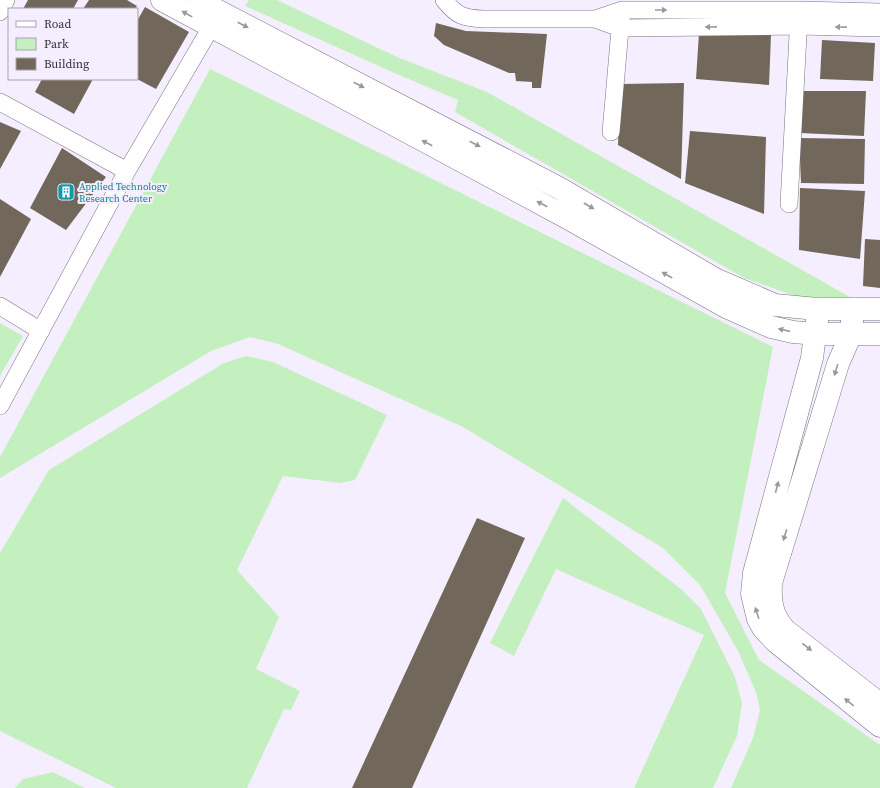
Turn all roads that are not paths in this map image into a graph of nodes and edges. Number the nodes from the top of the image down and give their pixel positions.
1 (6, 0) edge
2 (162, 0) edge
3 (197, 0) edge
4 (444, 0) edge
5 (622, 5) edge
6 (0, 12) edge
7 (799, 12) edge
8 (880, 12) edge
9 (595, 19) junction
10 (215, 20) junction
11 (620, 28) junction
12 (880, 28) edge
13 (0, 102) edge
14 (611, 132) dead end
15 (127, 171) junction
16 (790, 204) dead end
17 (0, 306) edge
18 (818, 309) junction
19 (880, 309) edge
20 (853, 310) junction
21 (41, 331) junction
22 (816, 334) junction
23 (851, 334) junction
24 (880, 334) edge
25 (0, 406) edge
26 (880, 704) edge
27 (880, 726) edge

1 - 6 street
10 -> 2 street
3 - 10 street
4 - 9 street
5 -> 7 street
5 - 9 street
5 - 11 street
7 - 8 street
7 -> 11 street
12 -> 7 street
7 - 16 street
9 - 11 street
10 - 15 street
10 -> 18 street
22 -> 10 street
11 - 14 street
13 - 15 street
15 - 21 street
17 - 21 street
18 - 20 street
18 - 22 street
19 - 20 street
20 - 23 street
21 - 25 street
22 - 23 street
27 -> 22 street
23 - 24 street
23 -> 26 street

